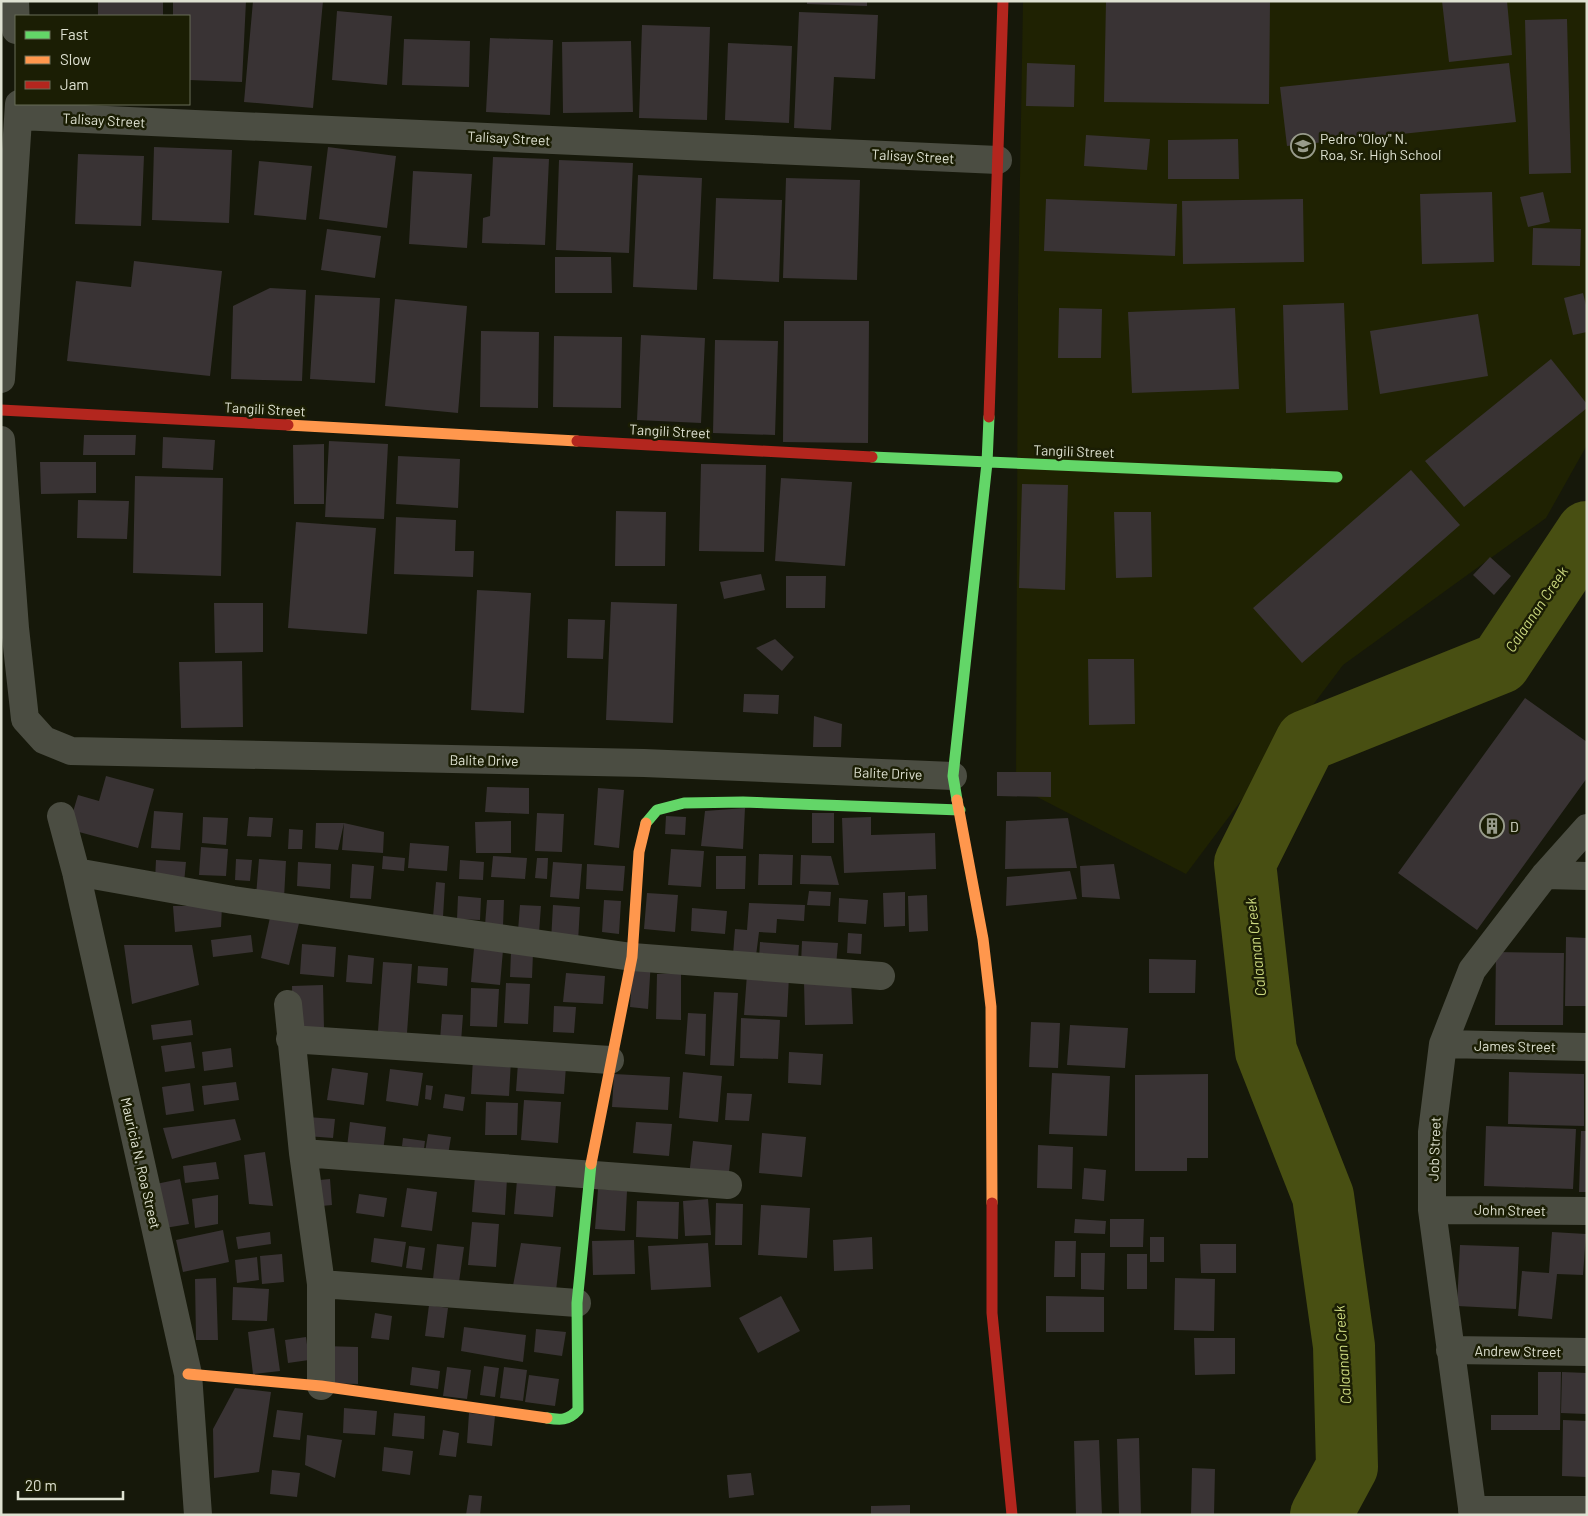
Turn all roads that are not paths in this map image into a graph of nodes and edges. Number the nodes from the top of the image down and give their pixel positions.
1 (15, 1) edge
2 (1003, 1) edge
3 (15, 15) edge
4 (19, 110) edge
5 (998, 160) junction
6 (1, 379) edge
7 (1, 410) edge
8 (1, 440) edge
9 (987, 463) junction
10 (1337, 477) dead end
11 (953, 776) junction
12 (960, 810) junction
13 (61, 816) dead end
14 (1587, 828) edge
15 (76, 872) junction
16 (1545, 875) junction
17 (1587, 876) edge
18 (632, 957) junction
19 (881, 976) dead end
20 (288, 1004) dead end
21 (290, 1039) junction
22 (1443, 1044) junction
23 (1587, 1047) edge
24 (610, 1060) junction
25 (302, 1153) junction
26 (589, 1175) junction
27 (728, 1185) dead end
28 (1432, 1210) junction
29 (1587, 1211) edge
30 (321, 1284) junction
31 (577, 1303) junction
32 (1450, 1350) junction
33 (1587, 1352) edge
34 (188, 1374) junction
35 (322, 1386) junction
36 (1587, 1510) edge
37 (1473, 1512) edge
38 (198, 1515) edge
39 (1012, 1515) edge

1 - 3 street
2 - 5 street
4 - 5 street, Talisay Street
4 - 6 street
5 - 9 street
7 - 9 street, Tangili Street
8 - 11 street, Balite Drive
9 - 10 street, Tangili Street
9 - 11 street
11 - 12 street
12 - 18 street
12 - 39 street
13 - 15 street, Mauricia N. Roa Street
14 - 16 street, Job Street
15 - 18 street
15 - 34 street, Mauricia N. Roa Street
16 - 17 street
16 - 22 street, Job Street
18 - 19 street
18 - 24 street
20 - 21 street
21 - 24 street
21 - 25 street
22 - 23 street, James Street
22 - 28 street, Job Street
24 - 26 street
25 - 26 street
25 - 30 street
26 - 27 street
26 - 31 street
28 - 29 street, John Street
28 - 32 street, Job Street
30 - 31 street
30 - 35 street
31 - 35 street
32 - 33 street, Andrew Street
32 - 37 street, Job Street
34 - 35 street
34 - 38 street, Mauricia N. Roa Street
36 - 37 street

